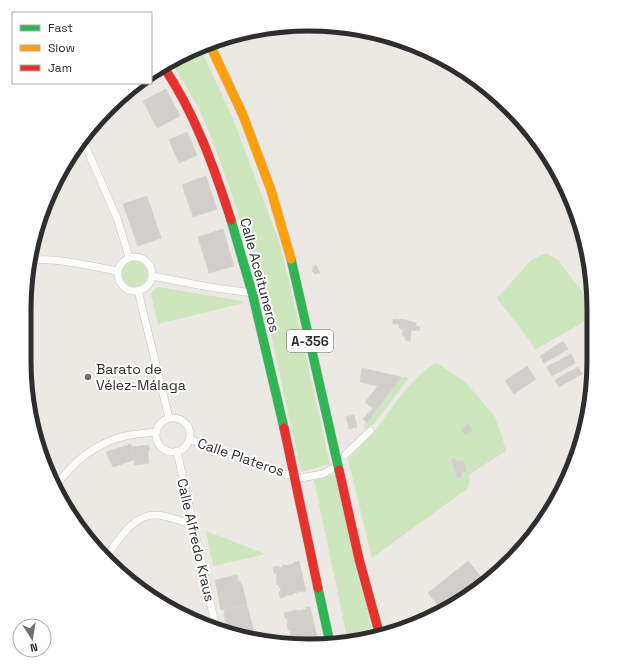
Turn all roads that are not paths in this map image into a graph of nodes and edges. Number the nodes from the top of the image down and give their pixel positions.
1 (212, 49) edge
2 (166, 71) edge
3 (85, 145) edge
4 (129, 257) junction
5 (35, 259) edge
6 (118, 271) junction
7 (152, 276) junction
8 (138, 291) junction
9 (252, 293) junction
10 (169, 418) junction
11 (370, 431) dead end
12 (156, 432) junction
13 (190, 439) junction
14 (177, 452) junction
15 (345, 455) dead end
16 (331, 469) dead end
17 (294, 476) junction
18 (59, 482) edge
19 (193, 524) junction
20 (108, 554) edge
21 (215, 622) edge
22 (379, 631) edge
23 (329, 638) edge

1 - 22 main road, A-356
2 - 9 main road, Calle Aceituneros
3 - 4 street
4 - 6 street
4 - 7 street
5 - 6 street
6 - 8 street
7 - 8 street
7 - 9 street
8 - 10 street
9 - 17 main road, Calle Aceituneros
10 - 12 street
10 - 13 street
11 - 15 street
12 - 14 street
12 - 18 street
13 - 14 street
13 - 17 street, Calle Plateros
14 - 19 street, Calle Alfredo Kraus
16 - 17 street, Calle Plateros
17 - 23 main road, Calle Aceituneros
19 - 20 street
19 - 21 street, Calle Alfredo Kraus

